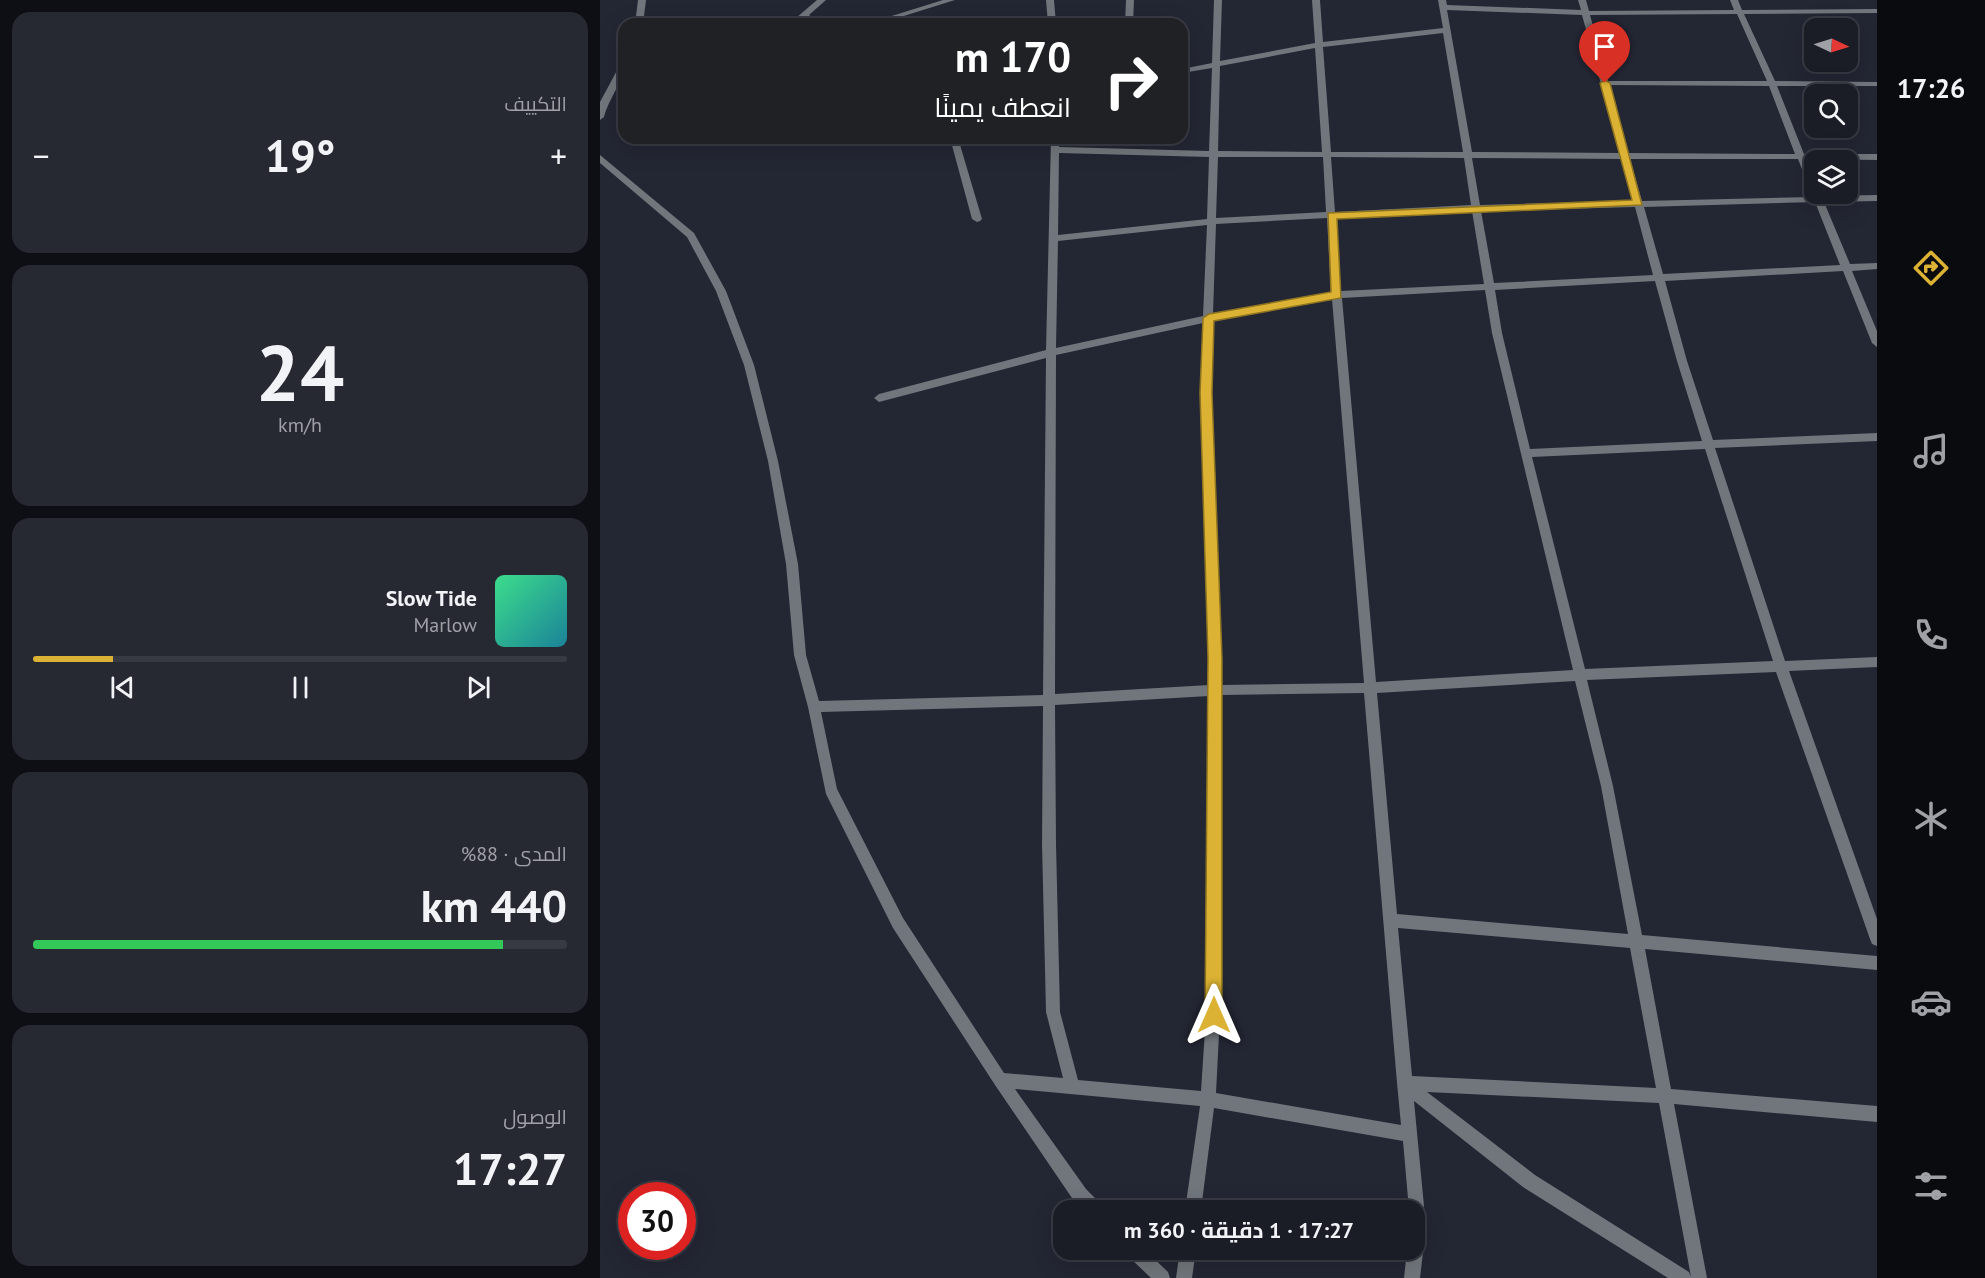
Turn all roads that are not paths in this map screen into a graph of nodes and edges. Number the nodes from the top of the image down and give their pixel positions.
1 (642, 0) edge
2 (822, 0) edge
3 (951, 0) edge
4 (1050, 0) edge
5 (1130, 0) edge
6 (1218, 0) edge
7 (1316, 0) edge
8 (1582, 0) edge
9 (1734, 0) edge
10 (1442, 4) edge
11 (1877, 11) edge
12 (1740, 12) junction
13 (1586, 13) junction
14 (803, 15) junction
15 (640, 18) edge
16 (800, 18) edge
17 (808, 18) edge
18 (890, 18) edge
19 (1052, 18) edge
20 (1129, 18) edge
21 (1447, 30) junction
22 (1319, 45) junction
23 (1216, 65) junction
24 (1188, 70) edge
25 (618, 76) edge
26 (1605, 83) junction
27 (1772, 84) junction
28 (1877, 84) edge
29 (600, 117) edge
30 (956, 144) edge
31 (1055, 144) edge
32 (1327, 153) junction
33 (1214, 154) junction
34 (1467, 155) junction
35 (1625, 155) junction
36 (1801, 156) junction
37 (1877, 157) edge
38 (600, 158) edge
39 (1804, 164) edge
40 (1804, 195) edge
41 (1858, 197) edge
42 (1877, 198) edge
43 (1638, 203) junction
44 (1820, 204) edge
45 (1476, 208) junction
46 (1331, 216) junction
47 (977, 219) dead end
48 (1212, 221) junction
49 (1052, 239) junction
50 (1877, 266) edge
51 (1845, 267) junction
52 (1659, 276) junction
53 (1489, 286) junction
54 (1337, 295) junction
55 (1209, 318) junction
56 (1876, 338) edge
57 (1050, 353) junction
58 (879, 398) dead end
59 (1877, 437) edge
60 (1709, 445) junction
61 (1526, 453) junction
62 (1877, 662) edge
63 (1781, 667) junction
64 (1580, 675) junction
65 (1370, 688) junction
66 (1215, 690) junction
67 (1050, 700) junction
68 (814, 707) junction
69 (1390, 920) junction
70 (1877, 939) edge
71 (1636, 940) junction
72 (1877, 963) edge
73 (1000, 1080) junction
74 (1404, 1083) junction
75 (1072, 1086) junction
76 (1665, 1096) junction
77 (1208, 1099) junction
78 (1877, 1114) edge
79 (1408, 1134) junction
80 (1085, 1200) edge
81 (1194, 1200) edge
82 (1144, 1260) edge
83 (1187, 1260) edge
84 (1162, 1278) edge
85 (1184, 1278) edge
86 (1412, 1278) edge
87 (1683, 1278) edge
88 (1699, 1278) edge

1 - 15 street
2 - 14 street
3 - 18 street
4 - 19 street
5 - 20 street
6 - 23 street
7 - 22 street
8 - 13 street
9 - 12 street
10 - 13 street
10 - 21 street
11 - 12 street
12 - 13 street
12 - 27 street
13 - 26 street
14 - 16 street
14 - 17 street
21 - 22 street
21 - 34 street
22 - 23 street
22 - 32 street
23 - 24 street
23 - 33 street
25 - 29 street
26 - 27 street
26 - 35 street
27 - 28 street
27 - 36 street
30 - 47 street
31 - 33 street
31 - 49 street
32 - 33 street
32 - 34 street
32 - 46 street
33 - 48 street
34 - 35 street
34 - 45 street
35 - 36 street
35 - 43 street
36 - 37 street
36 - 39 street
38 - 68 street
40 - 43 street
41 - 42 street
43 - 45 street
43 - 52 street
44 - 51 street
45 - 46 street
45 - 53 street
46 - 48 street
46 - 54 street
48 - 49 street
48 - 55 street
49 - 57 street
50 - 51 street
51 - 52 street
51 - 56 street
52 - 53 street
52 - 60 street
53 - 54 street
53 - 61 street
54 - 55 street
54 - 65 street
55 - 57 street
55 - 66 street
57 - 58 street
57 - 67 street
59 - 60 street
60 - 61 street
60 - 63 street
61 - 64 street
62 - 63 street
63 - 64 street
63 - 70 street
64 - 65 street
64 - 71 street
65 - 66 street
65 - 69 street
66 - 67 street
66 - 77 street
67 - 68 street
67 - 75 street
68 - 73 street
69 - 71 street
69 - 74 street
71 - 72 street
71 - 76 street
73 - 75 street
73 - 80 street
74 - 76 street
74 - 79 street
74 - 87 street
75 - 77 street
76 - 78 street
76 - 88 street
77 - 79 street
77 - 81 street
79 - 86 street
82 - 84 street
83 - 85 street

